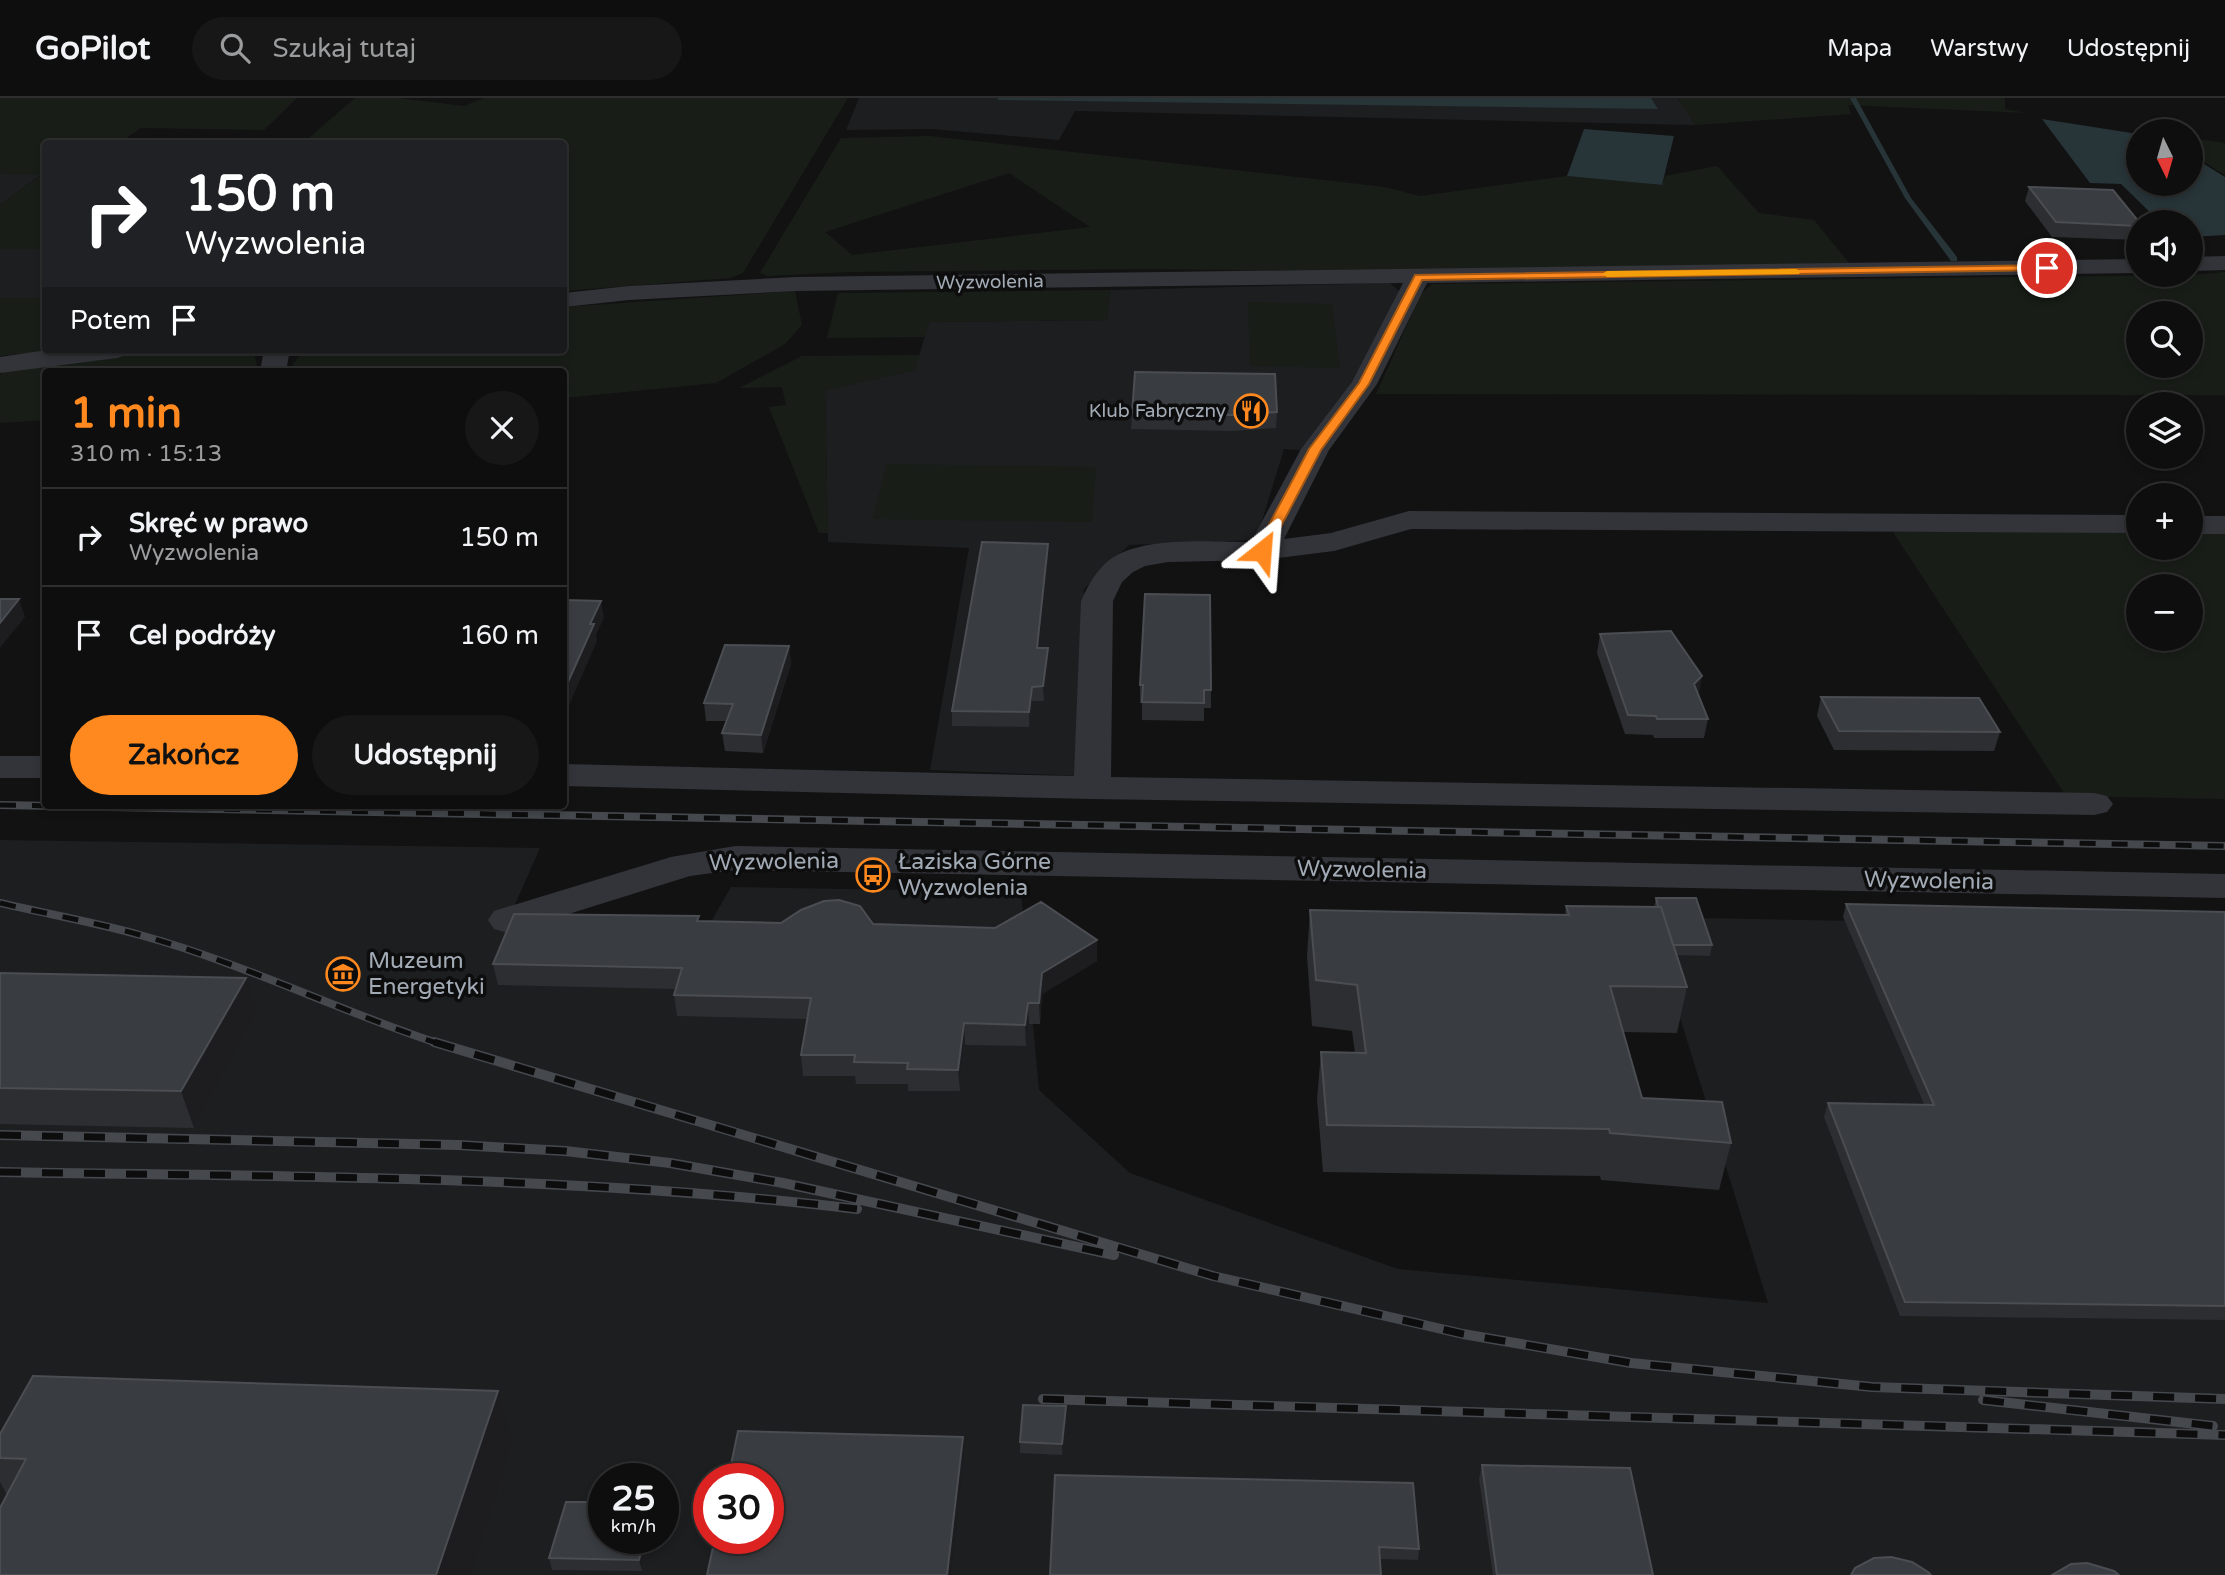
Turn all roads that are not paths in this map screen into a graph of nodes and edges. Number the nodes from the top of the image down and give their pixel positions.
1 (2225, 263) edge
2 (2203, 264) edge
3 (2126, 266) edge
4 (1418, 277) junction
5 (567, 300) edge
6 (81, 354) edge
7 (0, 365) edge
8 (2126, 524) edge
9 (2203, 524) edge
10 (2225, 525) edge
11 (1262, 551) junction
12 (0, 767) edge
13 (42, 767) edge
14 (567, 775) edge
15 (1092, 788) junction
16 (2094, 804) dead end
17 (2225, 886) edge
18 (508, 920) edge

1 - 2 street
3 - 4 street, Wyzwolenia
4 - 5 street, Wyzwolenia
4 - 11 street
6 - 7 street
8 - 11 street
9 - 10 street
11 - 15 street
12 - 13 street
14 - 15 street
15 - 16 street
17 - 18 street, Wyzwolenia

